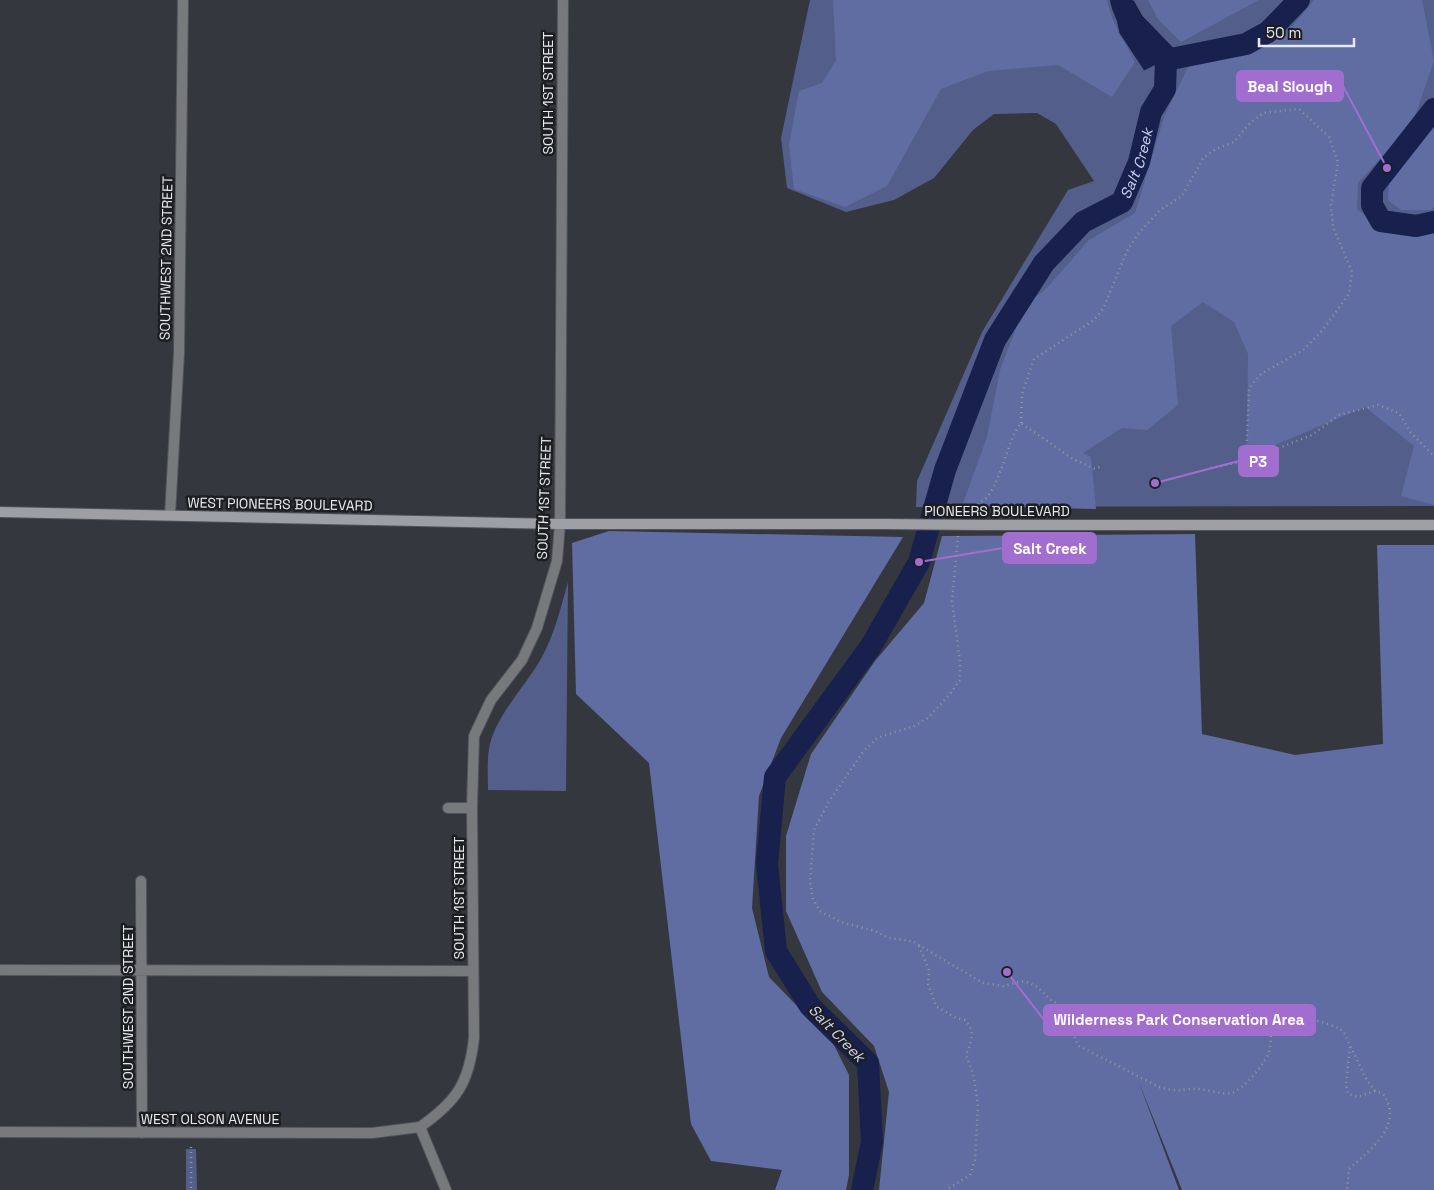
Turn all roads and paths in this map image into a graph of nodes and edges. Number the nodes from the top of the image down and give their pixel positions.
1 (183, 0) edge
2 (563, 0) edge
3 (1021, 423) junction
4 (1434, 456) edge
5 (1246, 461) junction
6 (1100, 467) dead end
7 (1211, 468) dead end
8 (969, 510) dead end
9 (0, 512) edge
10 (170, 515) junction
11 (560, 524) junction
12 (1434, 525) edge
13 (957, 541) dead end
14 (448, 808) dead end
15 (472, 808) junction
16 (141, 881) dead end
17 (918, 945) junction
18 (0, 970) edge
19 (142, 971) junction
20 (473, 971) junction
21 (1350, 1047) junction
22 (1375, 1090) junction
23 (420, 1127) junction
24 (0, 1132) edge
25 (142, 1133) junction
26 (191, 1147) dead end
27 (191, 1190) edge
28 (446, 1190) edge
29 (946, 1190) edge
30 (1347, 1190) edge

1 - 10 street, SOUTHWEST 2ND STREET
2 - 11 street, SOUTH 1ST STREET
3 - 5 path
3 - 6 path
3 - 8 path
4 - 5 path
5 - 7 path
9 - 10 main road, WEST PIONEERS BOULEVARD
10 - 11 main road, WEST PIONEERS BOULEVARD
11 - 12 main road, PIONEERS BOULEVARD, bridge
11 - 15 street, SOUTH 1ST STREET
13 - 17 path
14 - 15 street
15 - 20 street, SOUTH 1ST STREET
16 - 19 street, SOUTHWEST 2ND STREET
17 - 21 path
17 - 29 path
18 - 19 street
19 - 20 street
19 - 25 street, SOUTHWEST 2ND STREET
20 - 23 street, SOUTH 1ST STREET
21 - 22 path
21 - 22 path
22 - 30 path
23 - 25 street, WEST OLSON AVENUE
23 - 28 street
24 - 25 street, WEST OLSON AVENUE
26 - 27 path

